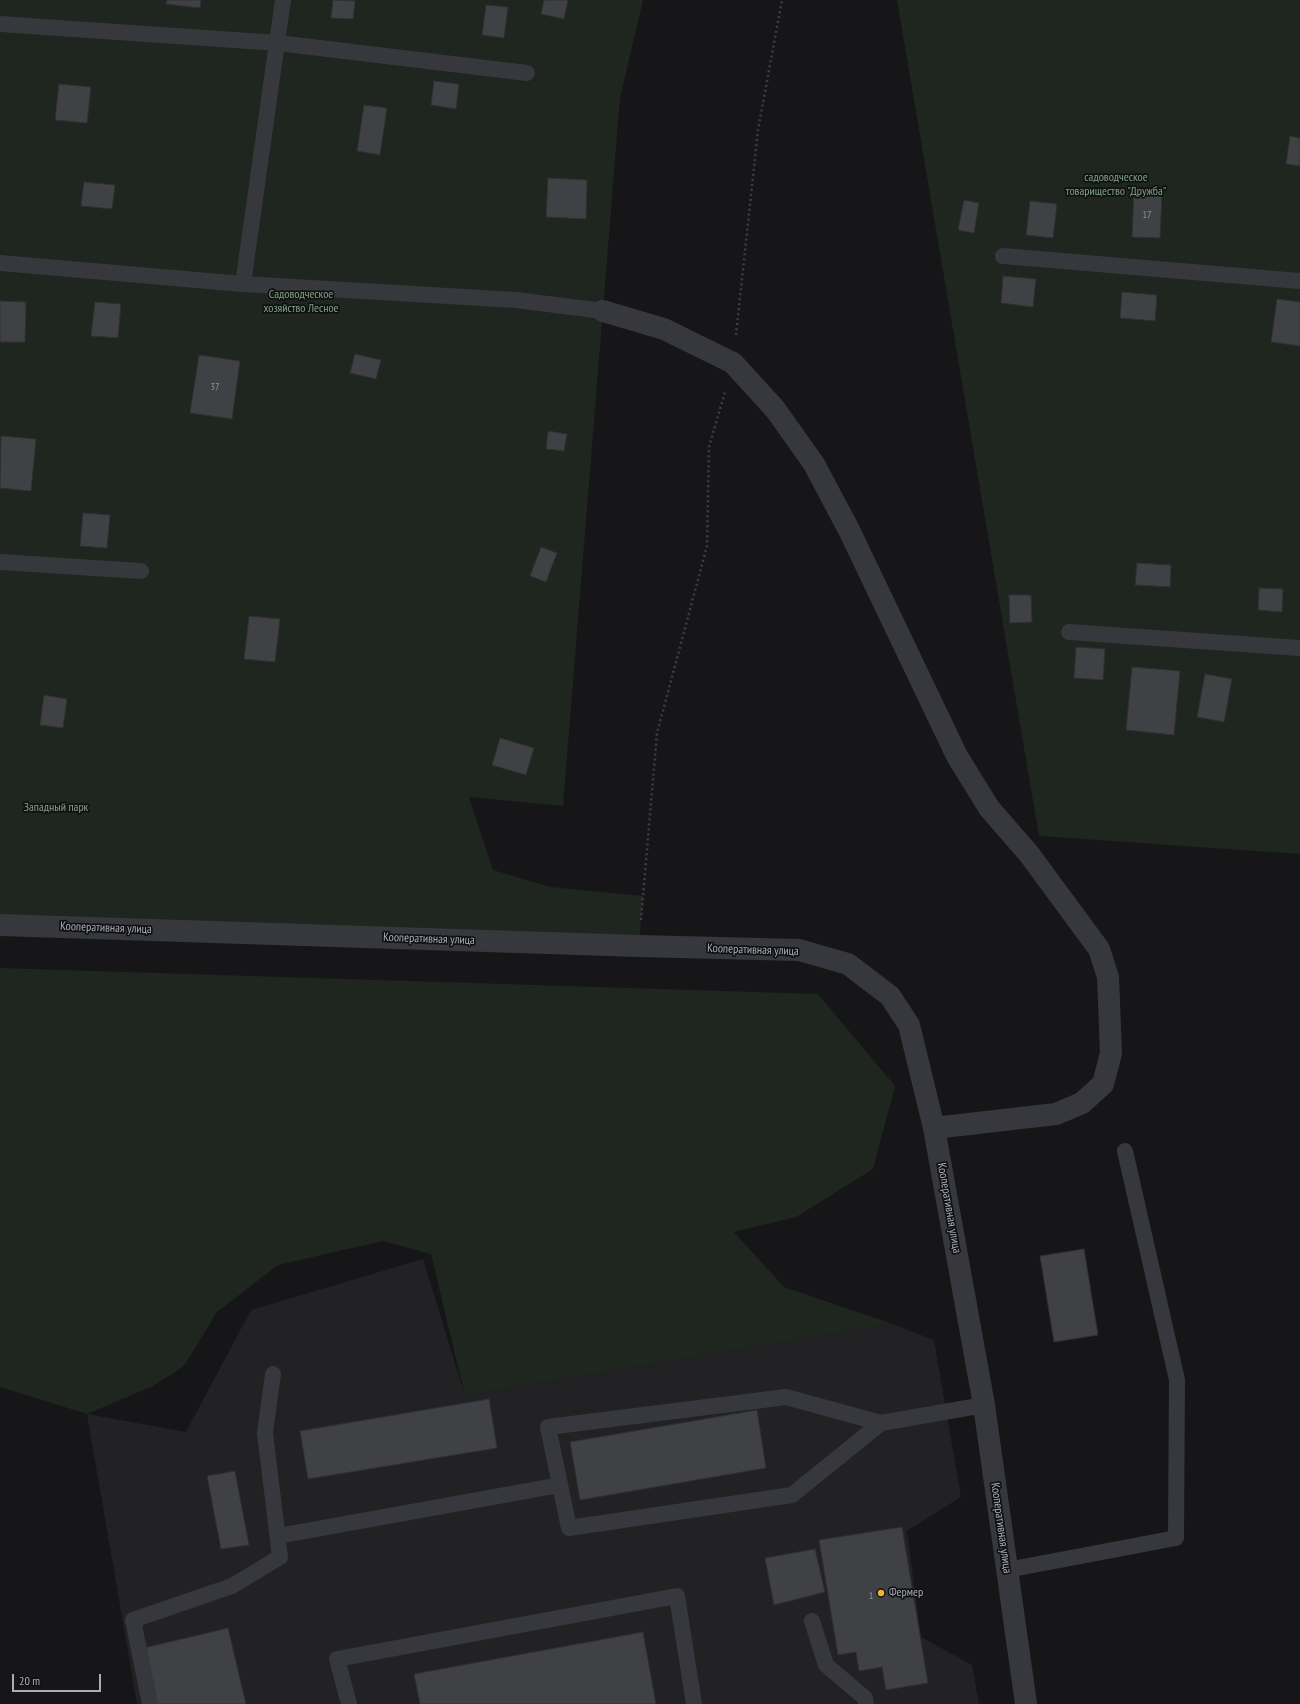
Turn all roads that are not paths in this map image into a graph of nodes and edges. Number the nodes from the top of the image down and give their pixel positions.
1 (283, 0) edge
2 (0, 24) edge
3 (278, 43) junction
4 (527, 73) dead end
5 (1003, 256) dead end
6 (0, 263) edge
7 (1300, 281) edge
8 (243, 284) junction
9 (603, 311) joint
10 (0, 562) edge
11 (141, 571) dead end
12 (1068, 632) dead end
13 (1300, 648) edge
14 (0, 925) edge
15 (934, 1128) junction
16 (1125, 1151) dead end
17 (273, 1374) dead end
18 (984, 1405) junction
19 (882, 1423) junction
20 (560, 1485) junction
21 (278, 1536) junction
22 (1007, 1570) junction
23 (812, 1621) dead end
24 (150, 1704) edge
25 (349, 1704) edge
26 (694, 1704) edge
27 (866, 1704) edge
28 (1026, 1704) edge

1 - 3 lane
2 - 3 lane
3 - 4 lane
3 - 8 lane
5 - 7 lane
6 - 8 lane
8 - 9 lane
9 - 15 street
10 - 11 lane
12 - 13 lane
14 - 15 street, Кооперативная улица
15 - 18 street, Кооперативная улица
16 - 22 lane
17 - 21 lane
18 - 19 lane
18 - 22 street, Кооперативная улица
19 - 20 lane
19 - 20 lane
20 - 21 lane
21 - 24 lane
22 - 28 street, Кооперативная улица
23 - 27 lane
25 - 26 lane

